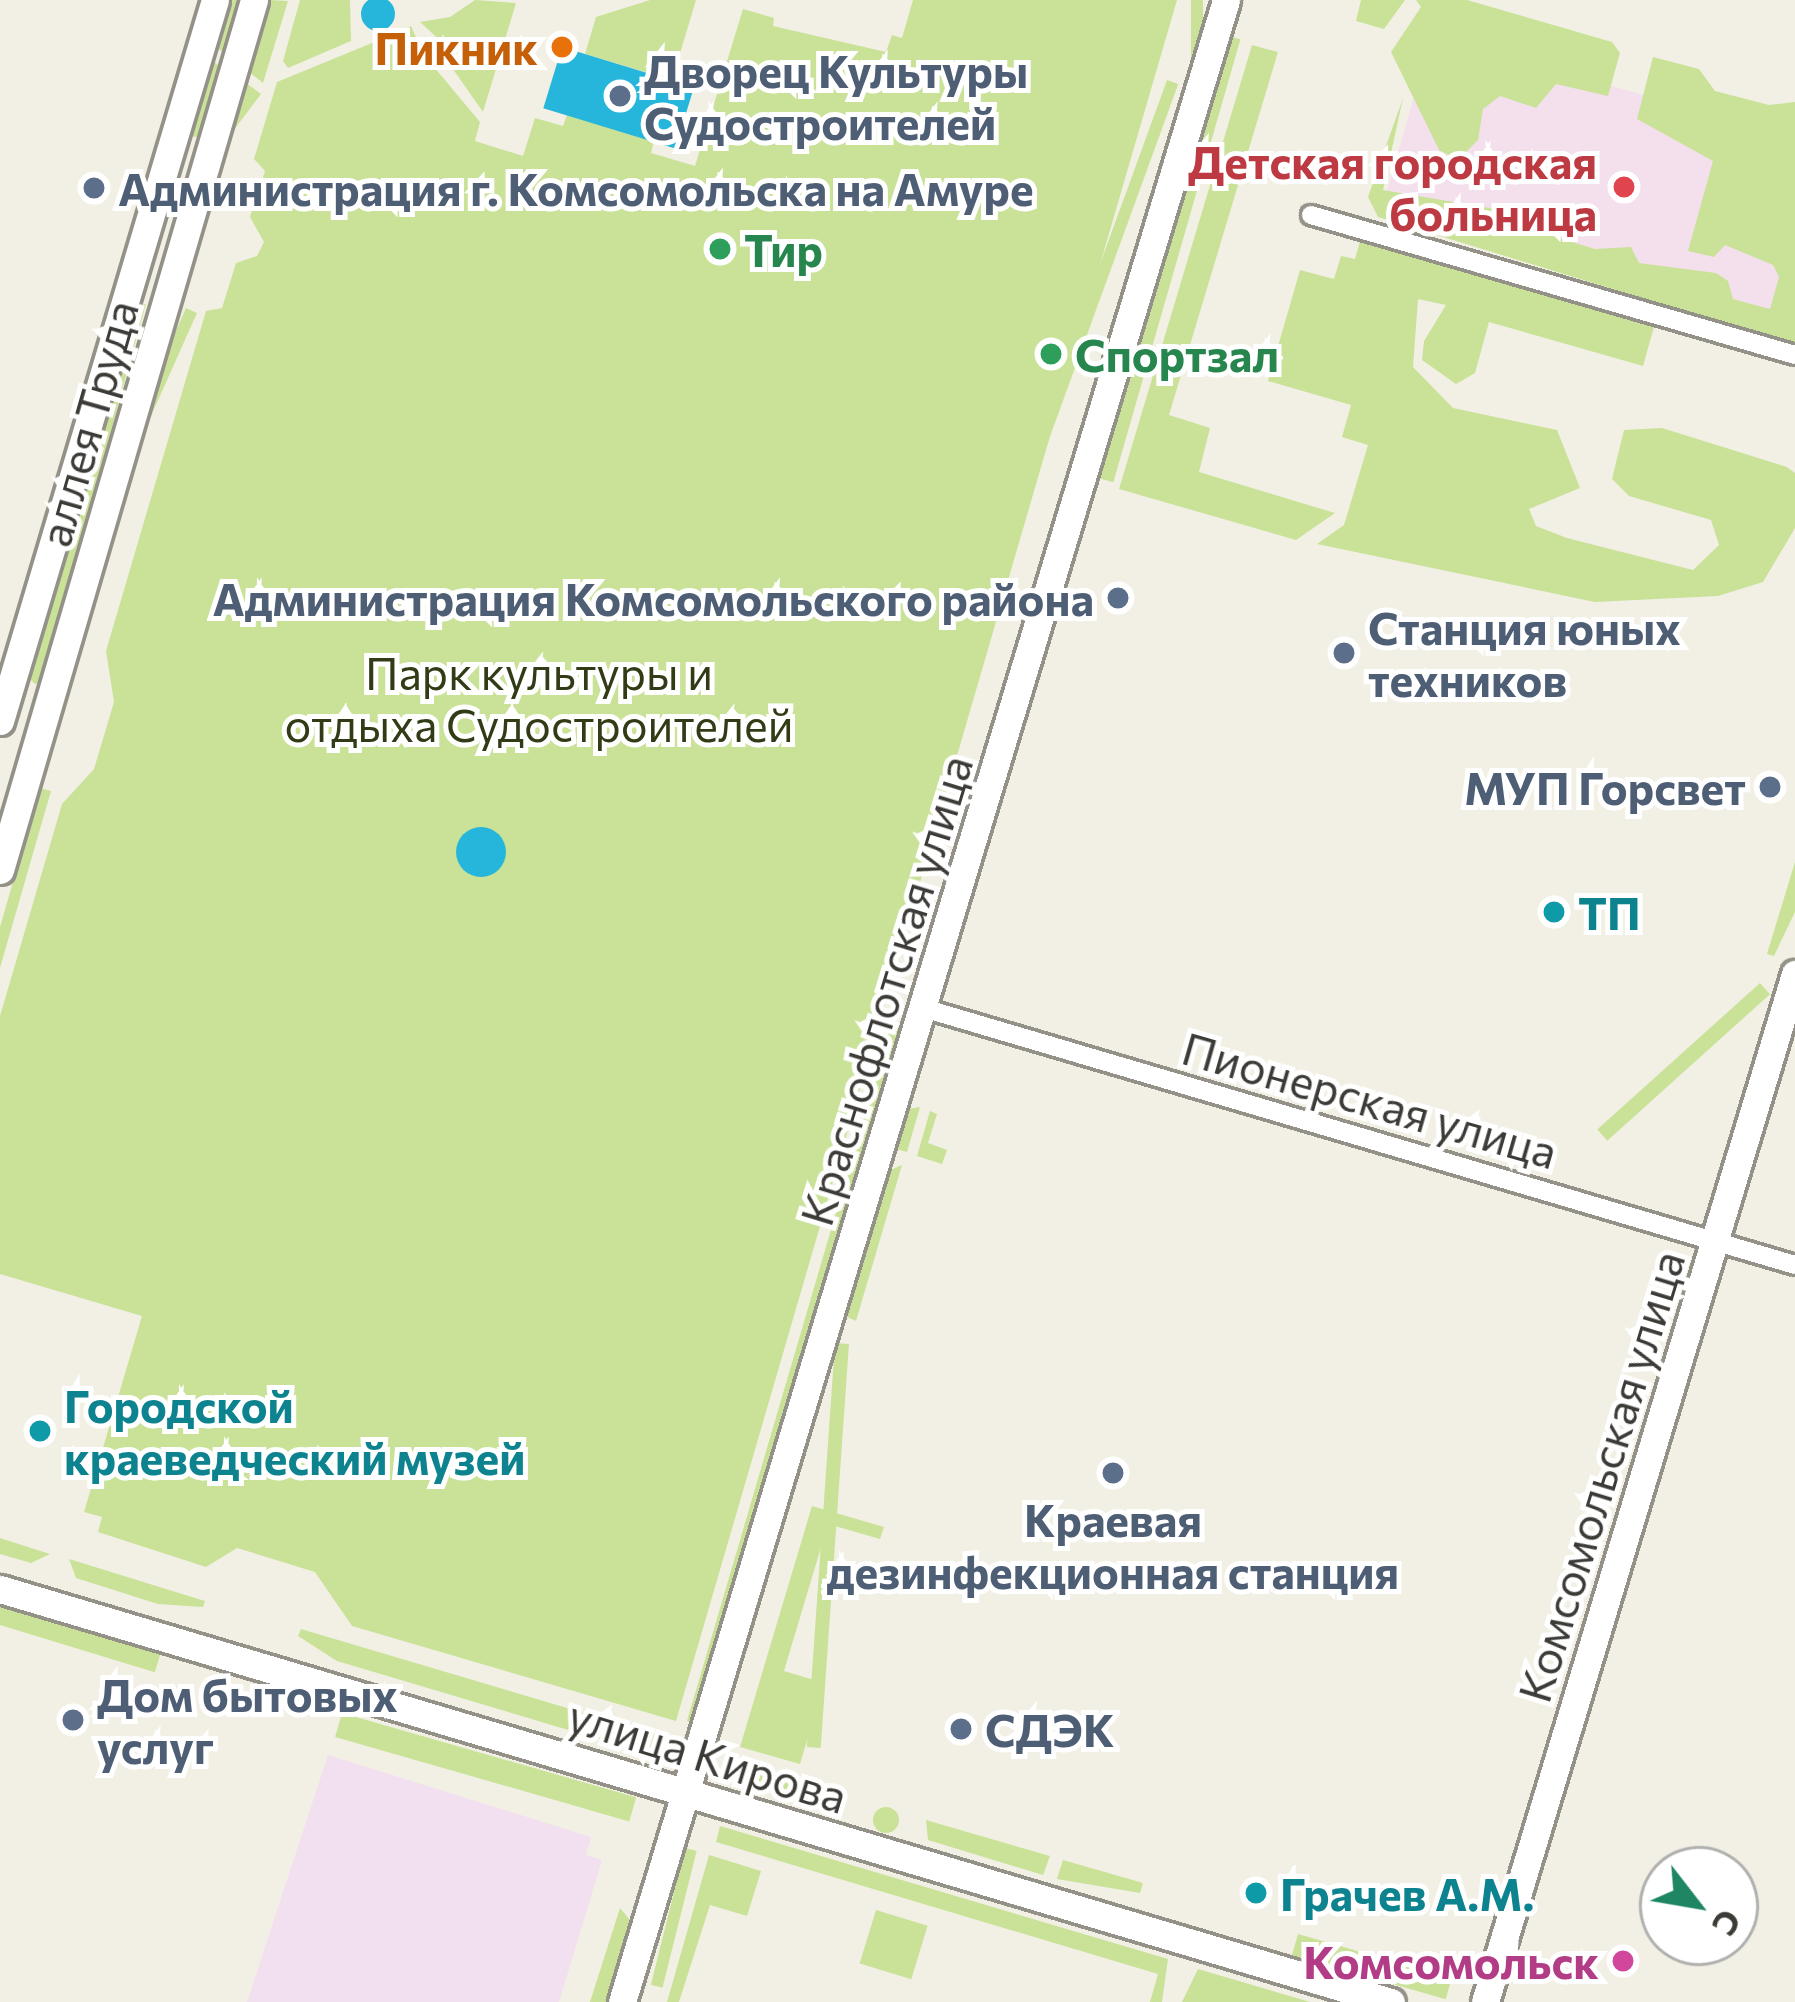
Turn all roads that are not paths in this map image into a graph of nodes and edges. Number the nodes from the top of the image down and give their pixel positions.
1 (215, 0) edge
2 (254, 0) edge
3 (1226, 0) edge
4 (152, 214) junction
5 (1311, 214) dead end
6 (188, 224) junction
7 (1795, 355) edge
8 (2, 710) edge
9 (45, 717) junction
10 (0, 870) edge
11 (1795, 974) edge
12 (923, 1008) junction
13 (1714, 1241) junction
14 (1795, 1265) edge
15 (0, 1589) edge
16 (688, 1793) junction
17 (622, 2002) edge
18 (1391, 2002) edge
19 (1485, 2002) edge

1 - 4 street, аллея Труда
2 - 6 street, аллея Труда
3 - 12 street, Краснофлотская улица
4 - 6 street
4 - 8 street, аллея Труда
5 - 7 street
6 - 9 street, аллея Труда
8 - 9 street
9 - 10 street, аллея Труда
11 - 13 street, Комсомольская улица
12 - 13 street, Пионерская улица
12 - 16 street, Краснофлотская улица
13 - 14 street, Пионерская улица
13 - 19 street, Комсомольская улица
15 - 16 street, улица Кирова
16 - 17 street, Краснофлотская улица
16 - 18 street, улица Кирова

